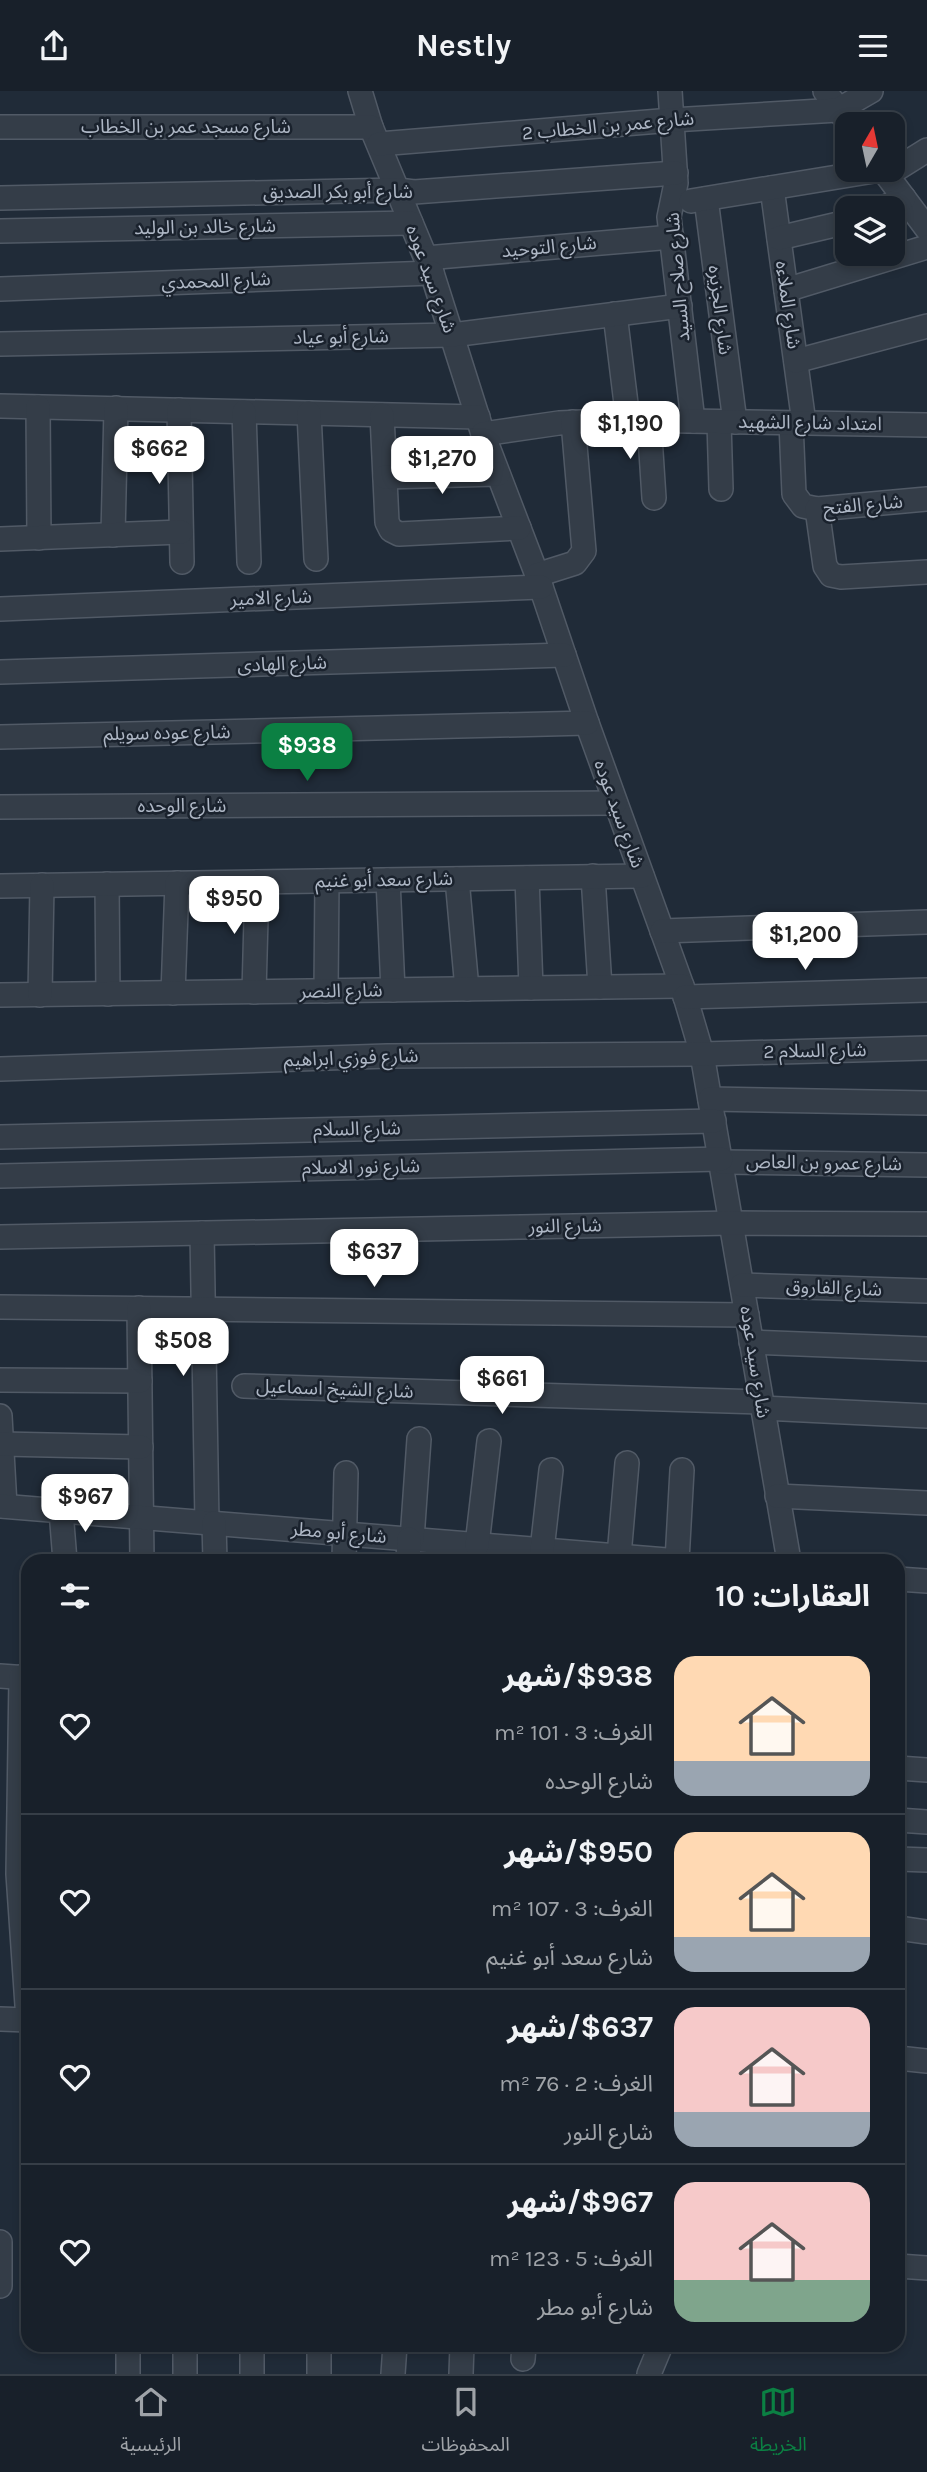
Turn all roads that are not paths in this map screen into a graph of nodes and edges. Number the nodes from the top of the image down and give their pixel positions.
1 (360, 91) edge
2 (670, 91) edge
3 (871, 91) edge
4 (837, 108) edge
5 (672, 120) junction
6 (0, 127) edge
7 (375, 136) junction
8 (927, 149) edge
9 (905, 160) edge
10 (676, 173) junction
11 (835, 178) edge
12 (893, 182) edge
13 (772, 188) junction
14 (398, 190) junction
15 (0, 198) edge
16 (706, 199) junction
17 (671, 205) junction
18 (918, 211) edge
19 (411, 223) junction
20 (835, 225) edge
21 (0, 231) edge
22 (672, 237) junction
23 (779, 238) junction
24 (927, 247) edge
25 (429, 265) junction
26 (0, 289) edge
27 (786, 290) junction
28 (680, 306) junction
29 (615, 314) junction
30 (927, 326) edge
31 (452, 335) junction
32 (0, 344) edge
33 (796, 361) junction
34 (0, 406) edge
35 (38, 407) junction
36 (116, 408) junction
37 (179, 410) junction
38 (244, 411) junction
39 (309, 413) junction
40 (382, 415) junction
41 (638, 420) junction
42 (693, 421) junction
43 (573, 422) junction
44 (727, 422) junction
45 (797, 423) junction
46 (927, 425) edge
47 (480, 426) junction
48 (498, 474) junction
49 (385, 477) junction
50 (721, 489) dead end
51 (654, 498) dead end
52 (927, 499) edge
53 (817, 509) junction
54 (519, 528) junction
55 (181, 532) junction
56 (113, 535) junction
57 (39, 538) junction
58 (0, 539) edge
59 (316, 559) dead end
60 (182, 562) dead end
61 (249, 562) dead end
62 (927, 572) edge
63 (539, 581) junction
64 (0, 609) edge
65 (564, 655) junction
66 (0, 672) edge
67 (587, 723) junction
68 (0, 737) edge
69 (615, 803) junction
70 (0, 807) edge
71 (593, 876) junction
72 (642, 876) junction
73 (527, 878) junction
74 (457, 879) junction
75 (388, 880) junction
76 (327, 881) junction
77 (257, 882) junction
78 (177, 883) junction
79 (107, 884) junction
80 (42, 885) junction
81 (0, 886) edge
82 (927, 922) edge
83 (662, 931) junction
84 (600, 987) junction
85 (531, 988) junction
86 (467, 989) junction
87 (393, 990) junction
88 (927, 990) edge
89 (326, 991) junction
90 (254, 992) junction
91 (683, 992) junction
92 (173, 993) junction
93 (108, 994) junction
94 (0, 995) edge
95 (40, 995) junction
96 (927, 1048) edge
97 (702, 1054) junction
98 (0, 1069) edge
99 (927, 1103) edge
100 (712, 1110) junction
101 (0, 1137) edge
102 (721, 1160) junction
103 (927, 1165) edge
104 (0, 1176) edge
105 (732, 1223) junction
106 (927, 1224) edge
107 (202, 1233) junction
108 (0, 1237) edge
109 (742, 1285) junction
110 (927, 1291) edge
111 (0, 1307) edge
112 (139, 1308) junction
113 (204, 1309) junction
114 (747, 1315) junction
115 (751, 1342) junction
116 (927, 1349) edge
117 (0, 1380) edge
118 (140, 1381) junction
119 (244, 1386) dead end
120 (762, 1405) junction
121 (0, 1416) edge
122 (927, 1416) edge
123 (419, 1439) dead end
124 (489, 1441) dead end
125 (2, 1444) edge
126 (141, 1447) junction
127 (627, 1463) dead end
128 (682, 1470) dead end
129 (551, 1471) dead end
130 (346, 1473) dead end
131 (777, 1496) junction
132 (927, 1503) edge
133 (3, 1506) edge
134 (61, 1511) junction
135 (142, 1517) junction
136 (210, 1523) junction
137 (344, 1534) junction
138 (410, 1546) edge
139 (480, 1550) edge
140 (536, 1553) edge
141 (64, 1554) edge
142 (142, 1554) edge
143 (214, 1554) edge
144 (344, 1554) edge
145 (555, 1554) edge
146 (612, 1554) edge
147 (678, 1554) edge
148 (788, 1554) edge
149 (905, 1579) edge
150 (927, 1581) edge
151 (16, 1677) edge
152 (16, 1738) edge
153 (905, 1768) edge
154 (927, 1770) edge
155 (10, 1774) edge
156 (905, 1820) edge
157 (927, 1822) edge
158 (16, 1829) edge
159 (905, 1859) edge
160 (927, 1860) edge
161 (21, 1862) edge
162 (905, 1929) edge
163 (927, 1931) edge
164 (0, 2019) edge
165 (21, 2020) edge
166 (905, 2059) edge
167 (927, 2061) edge
168 (0, 2242) edge
169 (905, 2266) edge
170 (927, 2268) edge
171 (0, 2286) edge
172 (128, 2352) edge
173 (185, 2352) edge
174 (252, 2352) edge
175 (319, 2352) edge
176 (395, 2352) edge
177 (462, 2352) edge
178 (658, 2352) edge
179 (128, 2374) edge
180 (185, 2374) edge
181 (252, 2374) edge
182 (319, 2374) edge
183 (393, 2374) edge
184 (461, 2374) edge
185 (649, 2374) edge

1 - 7 street, شارع سيد عوده
2 - 5 street, شارع صلاح السيد
3 - 4 street
4 - 5 street, شارع عمر بن الخطاب 2
5 - 7 street, شارع عمر بن الخطاب 2
5 - 10 street, شارع صلاح السيد
6 - 7 street, شارع مسجد عمر بن الخطاب
7 - 14 street, شارع سيد عوده
8 - 9 street
10 - 14 street, شارع أبو بكر الصديق
10 - 17 street, شارع صلاح السيد
11 - 13 street
12 - 18 street
13 - 16 street
13 - 23 street, شارع الملاءه
14 - 15 street, شارع أبو بكر الصديق
14 - 19 street, شارع سيد عوده
16 - 17 street
16 - 44 street, شارع الجزيره
17 - 22 street, شارع صلاح السيد
19 - 21 street, شارع خالد بن الوليد
19 - 25 street, شارع سيد عوده
20 - 23 street
22 - 25 street, شارع التوحيد
22 - 28 street, شارع صلاح السيد
23 - 27 street, شارع الملاءه
24 - 27 street
25 - 26 street, شارع المحمدي
25 - 31 street, شارع سيد عوده
27 - 33 street, شارع الملاءه
28 - 29 street, شارع أبو عياد
28 - 42 street, شارع صلاح السيد
29 - 31 street, شارع أبو عياد
29 - 41 street
30 - 33 street
31 - 32 street, شارع أبو عياد
31 - 47 street, شارع سيد عوده
33 - 45 street, شارع الملاءه
34 - 35 street, امتداد شارع الشهيد
35 - 36 street, امتداد شارع الشهيد
35 - 57 street
36 - 37 street, امتداد شارع الشهيد
36 - 56 street
37 - 38 street, امتداد شارع الشهيد
37 - 55 street
38 - 39 street, امتداد شارع الشهيد
38 - 61 street
39 - 40 street, امتداد شارع الشهيد
39 - 59 street
40 - 47 street, امتداد شارع الشهيد
40 - 49 street
41 - 42 street, امتداد شارع الشهيد
41 - 43 street, امتداد شارع الشهيد
41 - 51 street
42 - 44 street, امتداد شارع الشهيد
43 - 47 street, امتداد شارع الشهيد
43 - 63 street, شارع الامير
44 - 45 street, امتداد شارع الشهيد
44 - 50 street, شارع الجزيره
45 - 46 street, امتداد شارع الشهيد
45 - 53 street, شارع الفتح
47 - 48 street, شارع سيد عوده
48 - 49 street
48 - 54 street, شارع سيد عوده
49 - 54 street
52 - 53 street, شارع الفتح
53 - 62 street
54 - 63 street, شارع سيد عوده
55 - 56 street
55 - 60 street
56 - 57 street
57 - 58 street
63 - 64 street, شارع الامير
63 - 65 street, شارع سيد عوده
65 - 66 street, شارع الهادى
65 - 67 street, شارع سيد عوده
67 - 68 street, شارع عوده سويلم
67 - 69 street, شارع سيد عوده
69 - 70 street, شارع الوحده
69 - 72 street, شارع سيد عوده
71 - 72 street, شارع سعد أبو غنيم
71 - 73 street, شارع سعد أبو غنيم
71 - 84 street
72 - 83 street, شارع سيد عوده
73 - 74 street, شارع سعد أبو غنيم
73 - 85 street
74 - 75 street, شارع سعد أبو غنيم
74 - 86 street
75 - 76 street, شارع سعد أبو غنيم
75 - 87 street
76 - 77 street, شارع سعد أبو غنيم
76 - 89 street
77 - 78 street, شارع سعد أبو غنيم
77 - 90 street
78 - 79 street, شارع سعد أبو غنيم
78 - 92 street
79 - 80 street, شارع سعد أبو غنيم
79 - 93 street
80 - 81 street, شارع سعد أبو غنيم
80 - 95 street
82 - 83 street
83 - 91 street, شارع سيد عوده
84 - 85 street, شارع النصر
84 - 91 street, شارع النصر
85 - 86 street, شارع النصر
86 - 87 street, شارع النصر
87 - 89 street, شارع النصر
88 - 91 street, شارع النصر
89 - 90 street, شارع النصر
90 - 92 street, شارع النصر
91 - 97 street, شارع سيد عوده
92 - 93 street, شارع النصر
93 - 95 street, شارع النصر
94 - 95 street, شارع النصر
96 - 97 street, شارع السلام 2
97 - 98 street, شارع فوزي ابراهيم
97 - 100 street, شارع سيد عوده
99 - 100 street, شارع السلام
100 - 101 street, شارع السلام
100 - 102 street, شارع سيد عوده
102 - 103 street, شارع عمرو بن العاص
102 - 104 street, شارع نور الاسلام
102 - 105 street, شارع سيد عوده
105 - 106 street, شارع النور
105 - 107 street, شارع النور
105 - 109 street, شارع سيد عوده
107 - 108 street, شارع النور
107 - 113 street
109 - 110 street, شارع الفاروق
109 - 114 street, شارع سيد عوده
111 - 112 street
112 - 113 street
112 - 118 street
113 - 114 street
113 - 136 street
114 - 115 street, شارع سيد عوده
115 - 116 street
115 - 120 street, شارع سيد عوده
117 - 118 street
118 - 126 street
119 - 120 street, شارع الشيخ اسماعيل
120 - 122 street, شارع الشيخ اسماعيل
120 - 131 street, شارع سيد عوده
121 - 125 street
123 - 138 street
124 - 139 street
125 - 126 street
125 - 133 street
126 - 135 street
127 - 146 street
128 - 147 street
129 - 140 street
130 - 137 street
131 - 132 street
131 - 148 street, شارع سيد عوده
133 - 134 street, شارع أبو مطر
134 - 135 street, شارع أبو مطر
134 - 141 street
135 - 136 street, شارع أبو مطر
135 - 142 street
136 - 137 street, شارع أبو مطر
136 - 143 street
137 - 138 street, شارع أبو مطر
137 - 144 street
138 - 139 street, شارع أبو مطر
139 - 140 street, شارع أبو مطر
140 - 145 street, شارع أبو مطر
149 - 150 street
151 - 152 street
152 - 155 street
153 - 154 street
155 - 158 street
156 - 157 street
158 - 161 street
159 - 160 street
162 - 163 street
164 - 165 street
166 - 167 street
168 - 171 street
169 - 170 street
172 - 179 street
173 - 180 street
174 - 181 street
175 - 182 street
176 - 183 street
177 - 184 street
178 - 185 street

